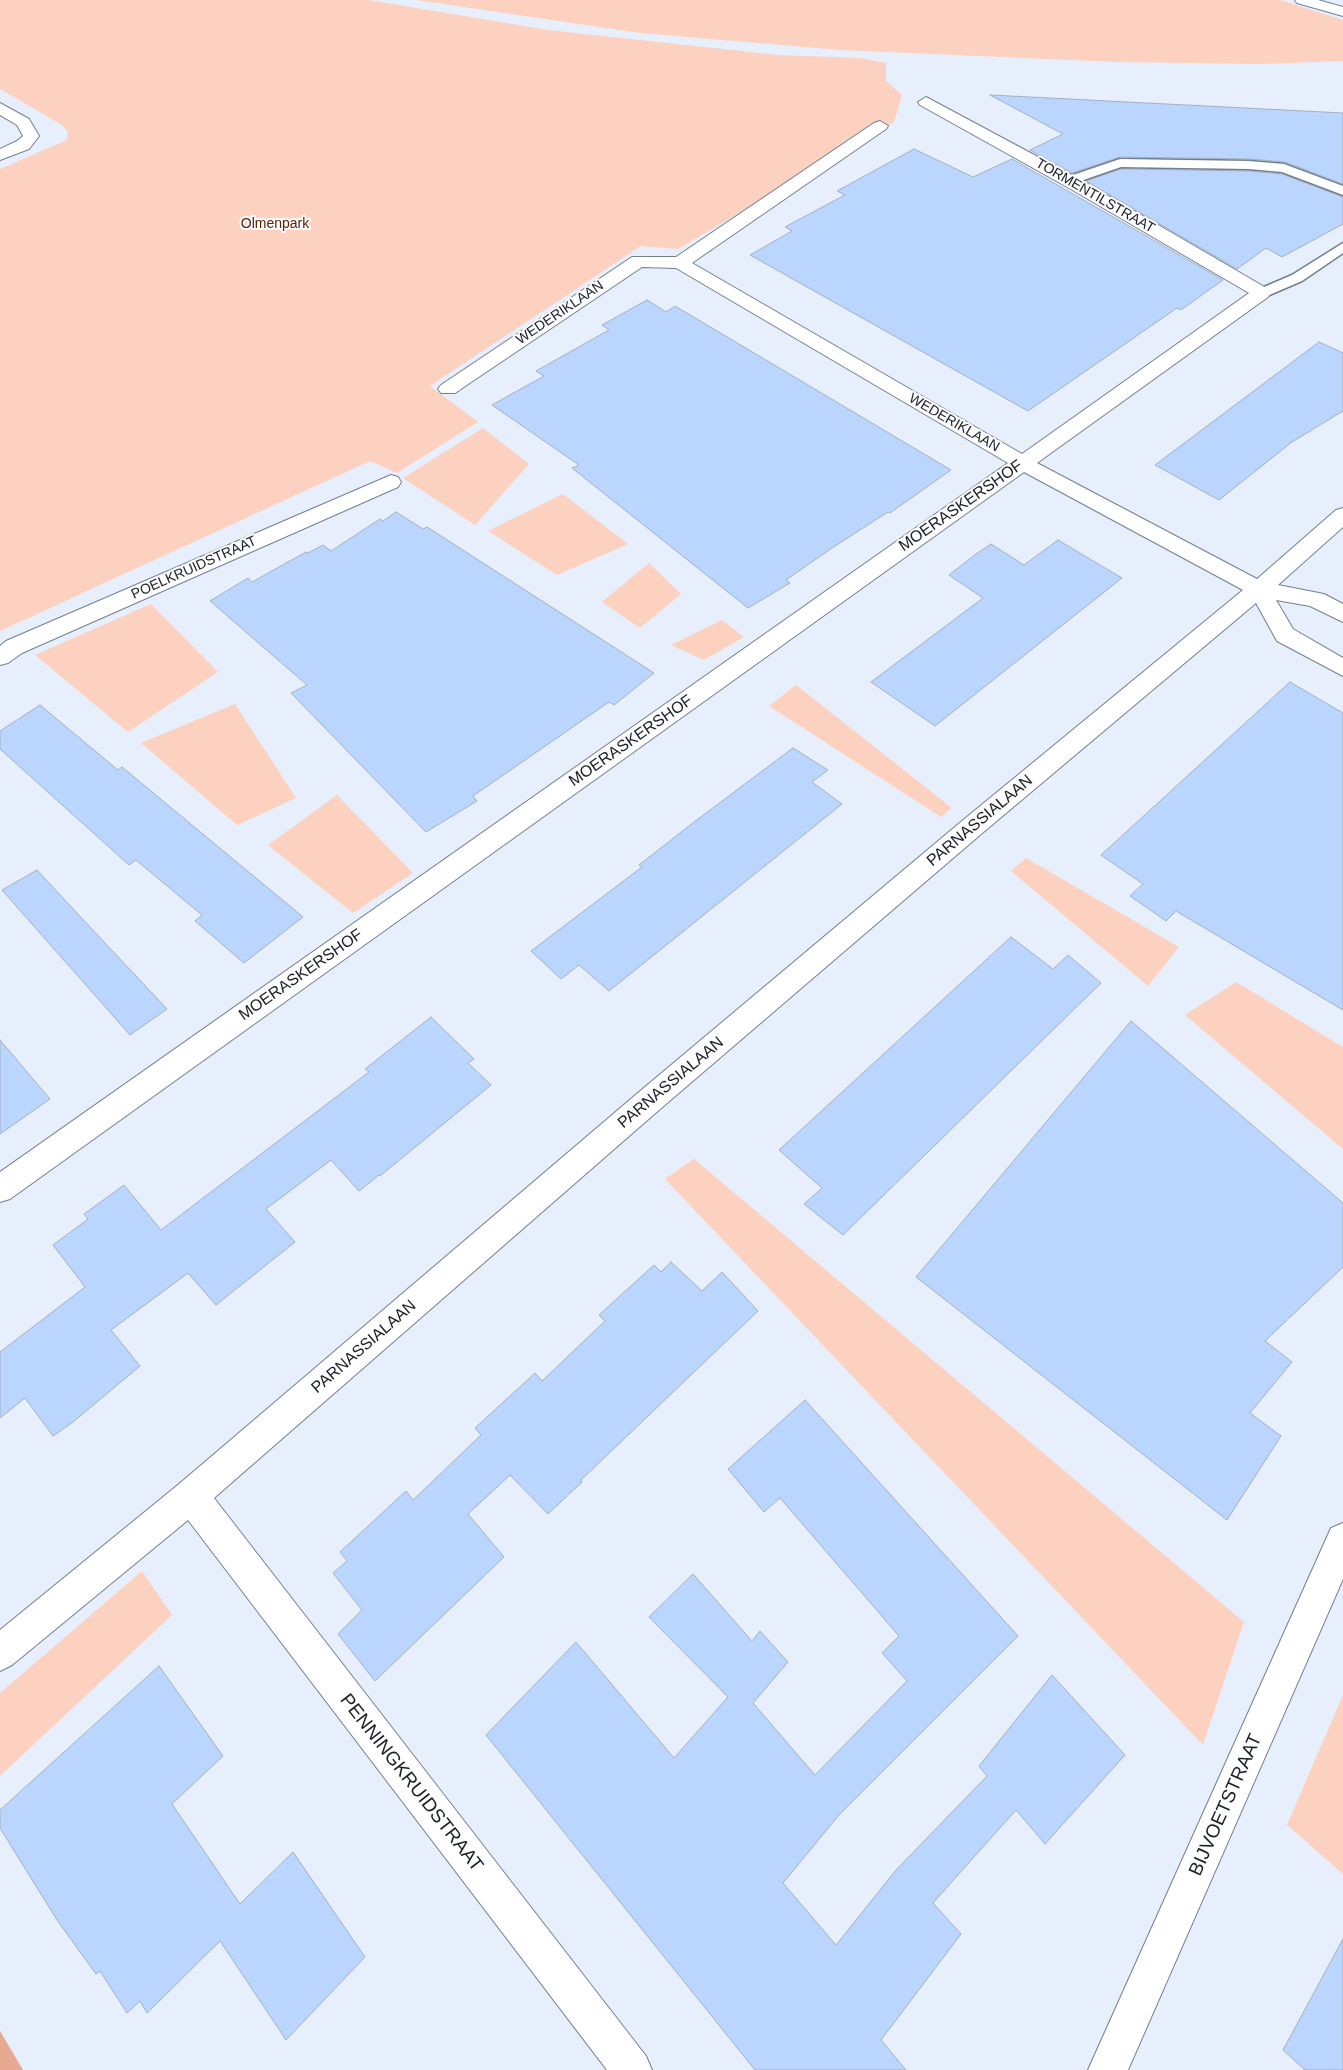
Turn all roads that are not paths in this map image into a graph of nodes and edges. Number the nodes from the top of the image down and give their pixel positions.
1 (1302, 0) edge
2 (1333, 0) edge
3 (1343, 2) edge
4 (1343, 12) edge
5 (926, 102) dead end
6 (0, 108) edge
7 (880, 126) dead end
8 (0, 155) edge
9 (1069, 181) junction
10 (1343, 191) edge
11 (1343, 247) edge
12 (680, 263) junction
13 (1262, 292) junction
14 (448, 390) dead end
15 (1023, 462) junction
16 (390, 482) dead end
17 (1343, 515) edge
18 (1260, 589) junction
19 (1343, 614) edge
20 (0, 658) edge
21 (1343, 668) edge
22 (0, 1189) edge
23 (191, 1496) junction
24 (1343, 1540) edge
25 (0, 1653) edge
26 (632, 2070) edge
27 (1108, 2070) edge

1 - 4 street
2 - 3 street
5 - 9 street, TORMENTILSTRAAT
6 - 8 street
7 - 12 street
9 - 10 lane
9 - 13 street, TORMENTILSTRAAT
11 - 13 lane
12 - 14 street, WEDERIKLAAN
12 - 15 street, WEDERIKLAAN
13 - 15 street, MOERASKERSHOF
15 - 18 street, WEDERIKLAAN
15 - 22 street, MOERASKERSHOF
16 - 20 street, POELKRUIDSTRAAT
17 - 18 street, PARNASSIALAAN
18 - 19 street, WEDERIKLAAN
18 - 21 street
18 - 23 street, PARNASSIALAAN
23 - 25 street, PARNASSIALAAN
23 - 26 street, PENNINGKRUIDSTRAAT
24 - 27 street, BIJVOETSTRAAT

